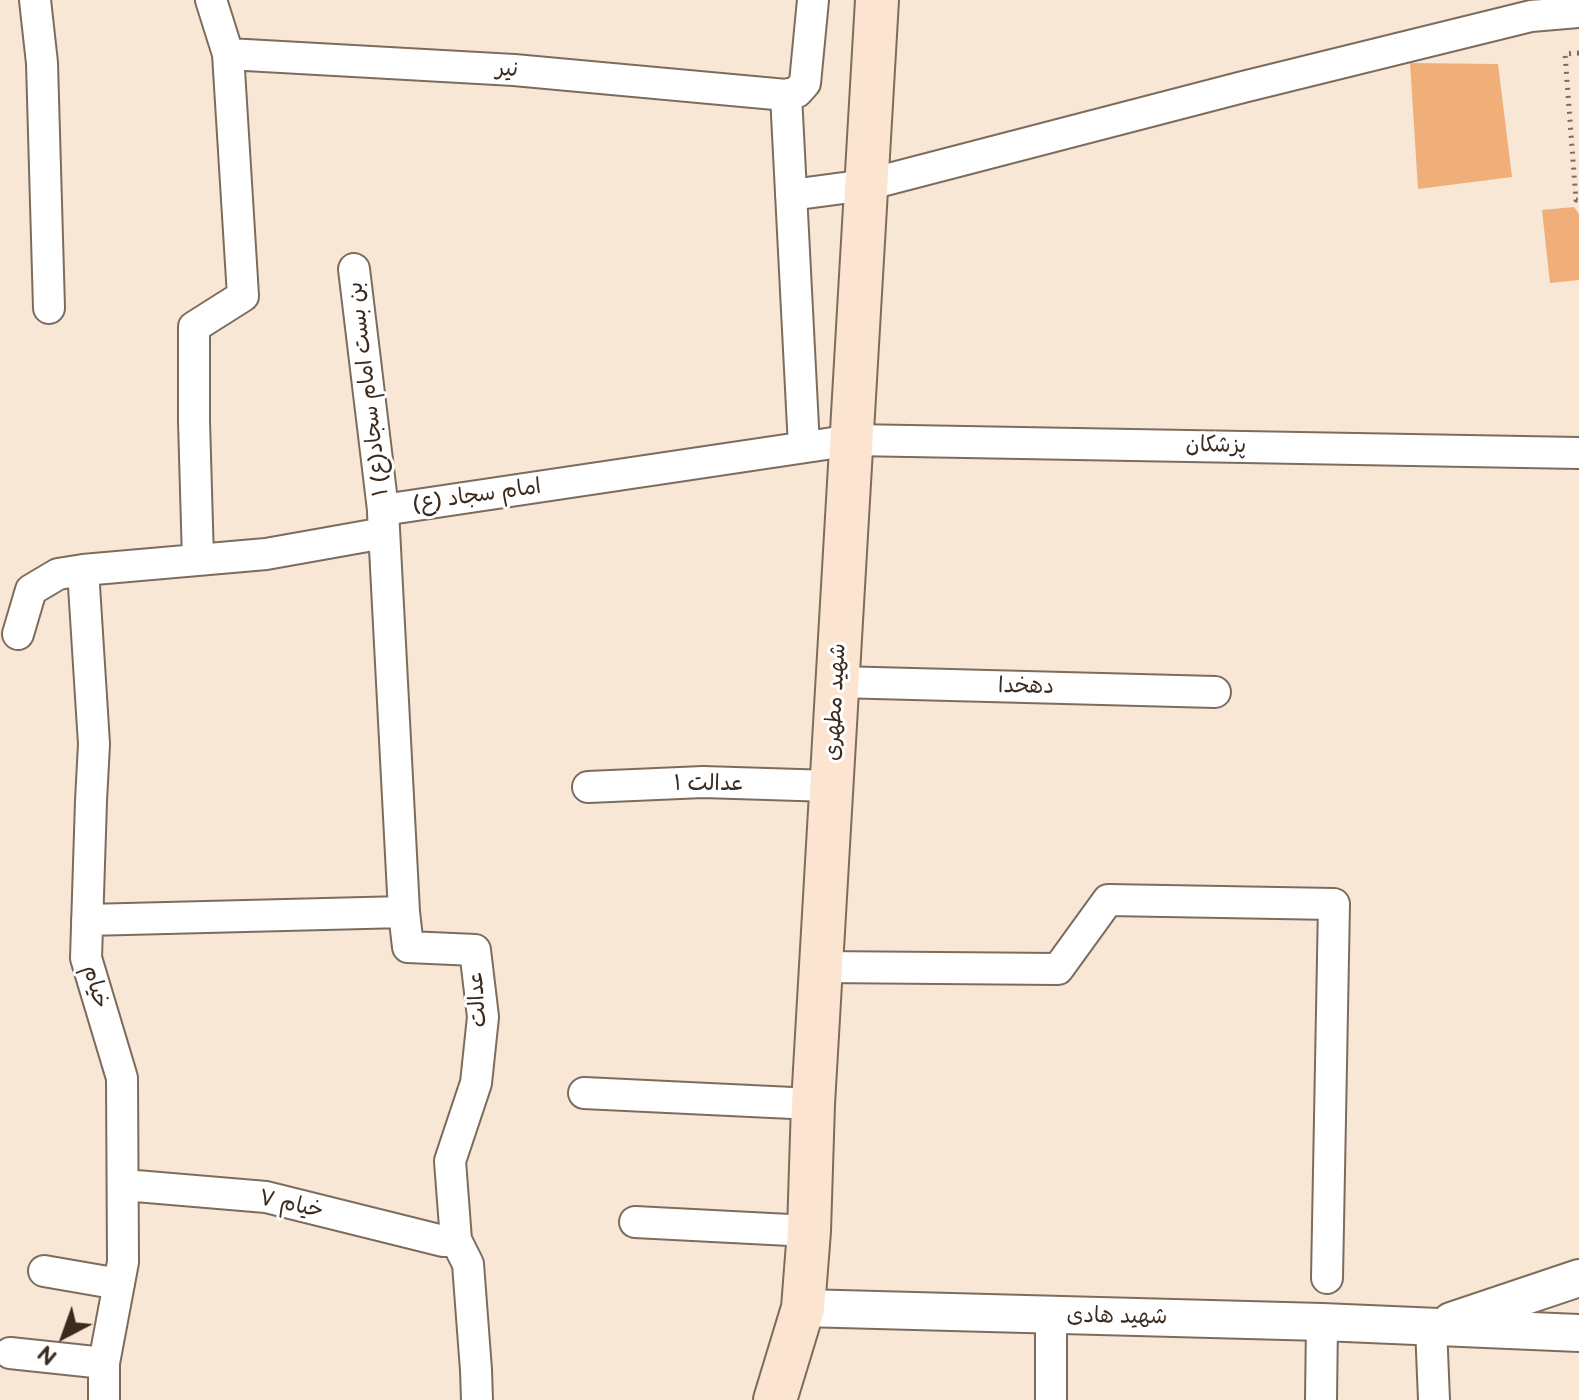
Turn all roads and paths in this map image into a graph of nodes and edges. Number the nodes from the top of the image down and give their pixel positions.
1 (35, 0) edge
2 (211, 0) edge
3 (813, 0) edge
4 (877, 0) edge
5 (1579, 12) edge
6 (1579, 53) edge
7 (228, 54) junction
8 (786, 95) junction
9 (1579, 126) edge
10 (1571, 127) junction
11 (866, 185) junction
12 (791, 195) junction
13 (1579, 200) edge
14 (354, 269) dead end
15 (49, 308) dead end
16 (853, 440) junction
17 (804, 447) junction
18 (1579, 453) edge
19 (383, 510) junction
20 (198, 560) junction
21 (83, 570) junction
22 (18, 634) dead end
23 (837, 682) junction
24 (1215, 692) dead end
25 (831, 786) junction
26 (588, 787) dead end
27 (404, 912) junction
28 (87, 920) junction
29 (821, 967) junction
30 (584, 1093) dead end
31 (813, 1104) junction
32 (124, 1185) junction
33 (635, 1222) dead end
34 (809, 1231) junction
35 (456, 1240) junction
36 (44, 1271) dead end
37 (1327, 1278) dead end
38 (1579, 1278) edge
39 (119, 1284) junction
40 (803, 1308) junction
41 (1051, 1316) junction
42 (1322, 1322) junction
43 (1431, 1327) junction
44 (1579, 1333) edge
45 (10, 1353) dead end
46 (104, 1363) junction
47 (104, 1400) edge
48 (477, 1400) edge
49 (775, 1400) edge
50 (1051, 1400) edge
51 (1321, 1400) edge
52 (1434, 1400) edge

1 - 15 street
2 - 7 street
3 - 8 street
4 - 11 main road, شهید مطهری
5 - 11 street
6 - 10 path
7 - 8 street, نیر
7 - 20 street
8 - 12 street
9 - 10 path
10 - 13 path
11 - 12 street
11 - 16 main road, شهید مطهری
12 - 17 street
14 - 19 street, بن بست امام سجاد(ع) ۱
16 - 17 street, امام سجاد (ع)
16 - 18 street, پزشکان
16 - 23 main road, شهید مطهری
17 - 19 street, امام سجاد (ع)
19 - 20 street, امام سجاد (ع)
19 - 27 street, عدالت
20 - 21 street, امام سجاد (ع)
21 - 22 street, امام سجاد (ع)
21 - 28 street, خیام
23 - 24 street, دهخدا
23 - 25 main road, شهید مطهری
25 - 26 street, عدالت ۱
25 - 29 main road, شهید مطهری
27 - 28 street
27 - 35 street, عدالت
28 - 32 street, خیام
29 - 31 main road, شهید مطهری
29 - 37 street
30 - 31 street
31 - 34 main road, شهید مطهری
32 - 35 street, خیام ۷
32 - 39 street, خیام
33 - 34 street
34 - 40 main road, شهید مطهری
35 - 48 street, عدالت
36 - 39 street
38 - 43 street
39 - 46 street, خیام
40 - 41 street, شهید هادی
40 - 49 main road, شهید مطهری
41 - 42 street, شهید هادی
41 - 50 street
42 - 43 street, شهید هادی
42 - 51 street
43 - 44 street, شهید هادی
43 - 52 street
45 - 46 street
46 - 47 street, خیام

